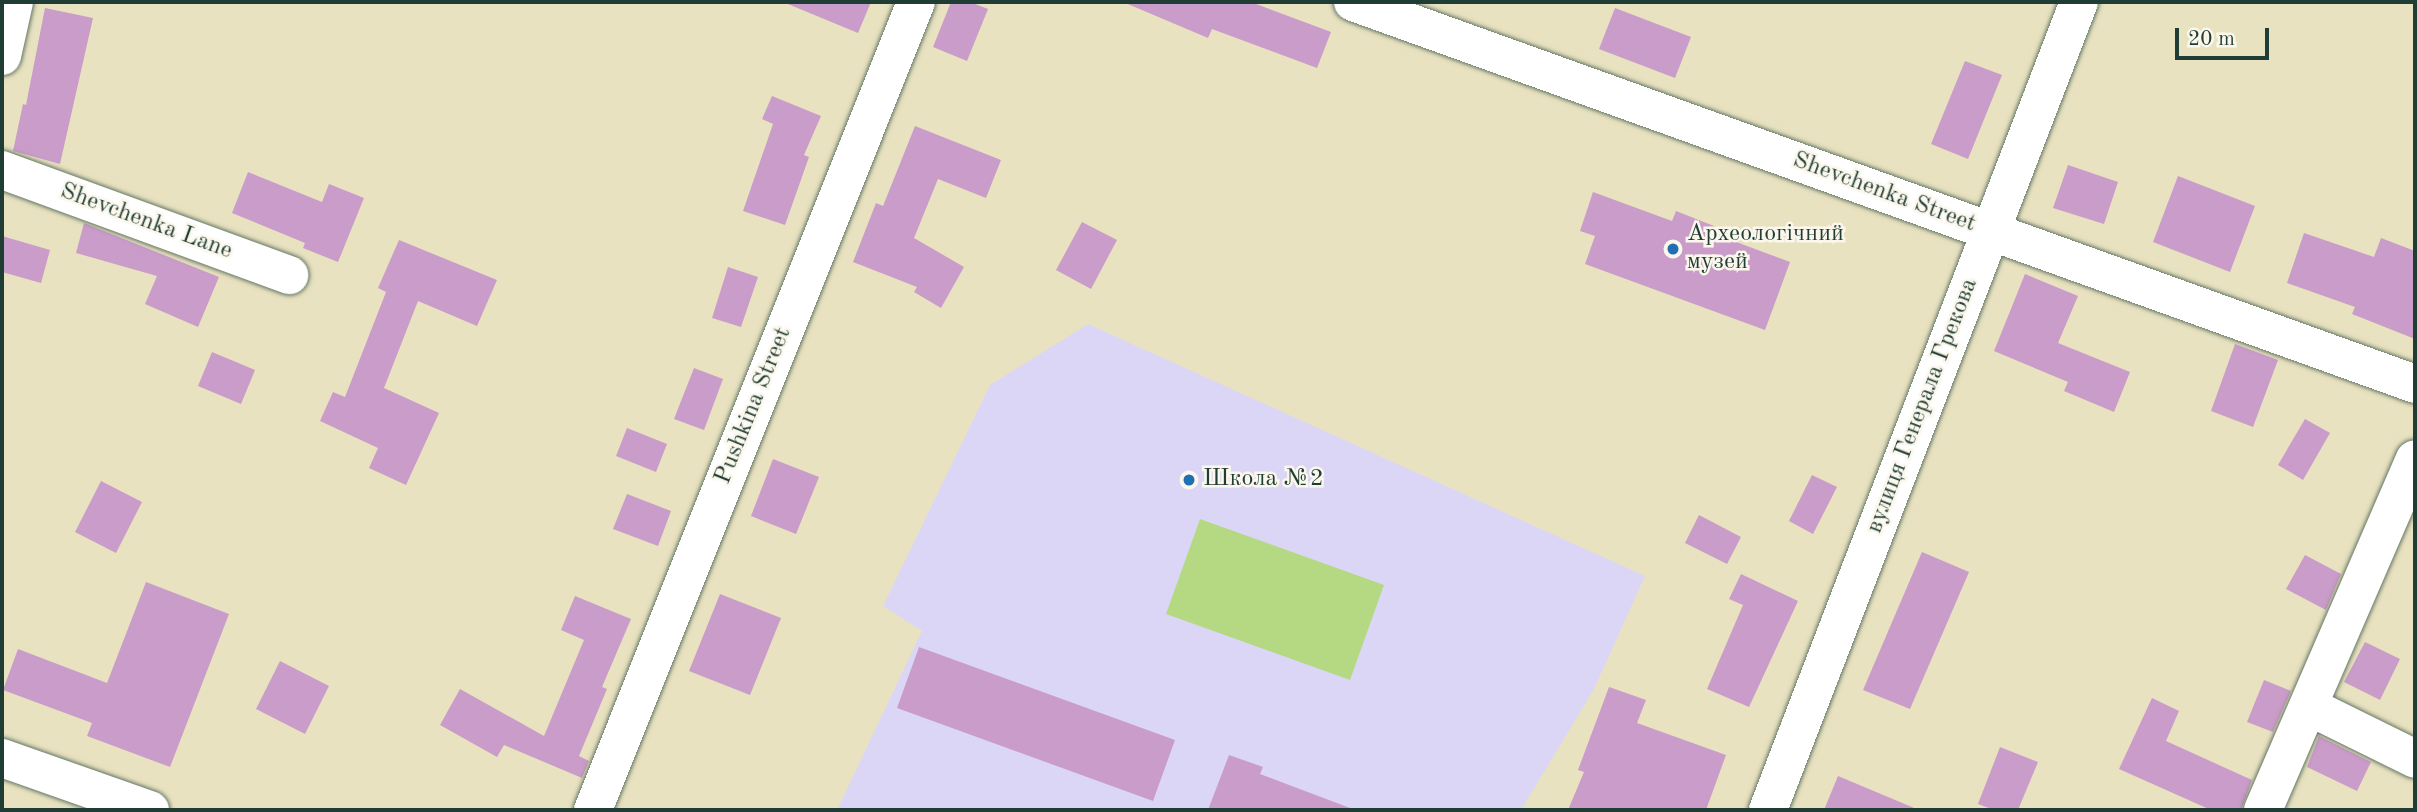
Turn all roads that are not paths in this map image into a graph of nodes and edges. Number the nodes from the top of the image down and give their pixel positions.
1 (14, 2) edge
2 (916, 2) edge
3 (2079, 2) edge
4 (1365, 3) edge
5 (2, 56) edge
6 (2, 170) edge
7 (1990, 232) junction
8 (289, 275) dead end
9 (2415, 384) edge
10 (2415, 459) edge
11 (2310, 707) junction
12 (2, 758) edge
13 (2415, 760) edge
14 (150, 810) edge
15 (593, 810) edge
16 (1768, 810) edge
17 (2263, 810) edge

1 - 5 street
2 - 15 street, Pushkina Street
3 - 7 street, вулиця Генерала Грекова
4 - 7 street, Shevchenka Street
6 - 8 street, Shevchenka Lane
7 - 9 street, Shevchenka Street
7 - 16 street, вулиця Генерала Грекова
10 - 11 street
11 - 13 street
11 - 17 street
12 - 14 street

